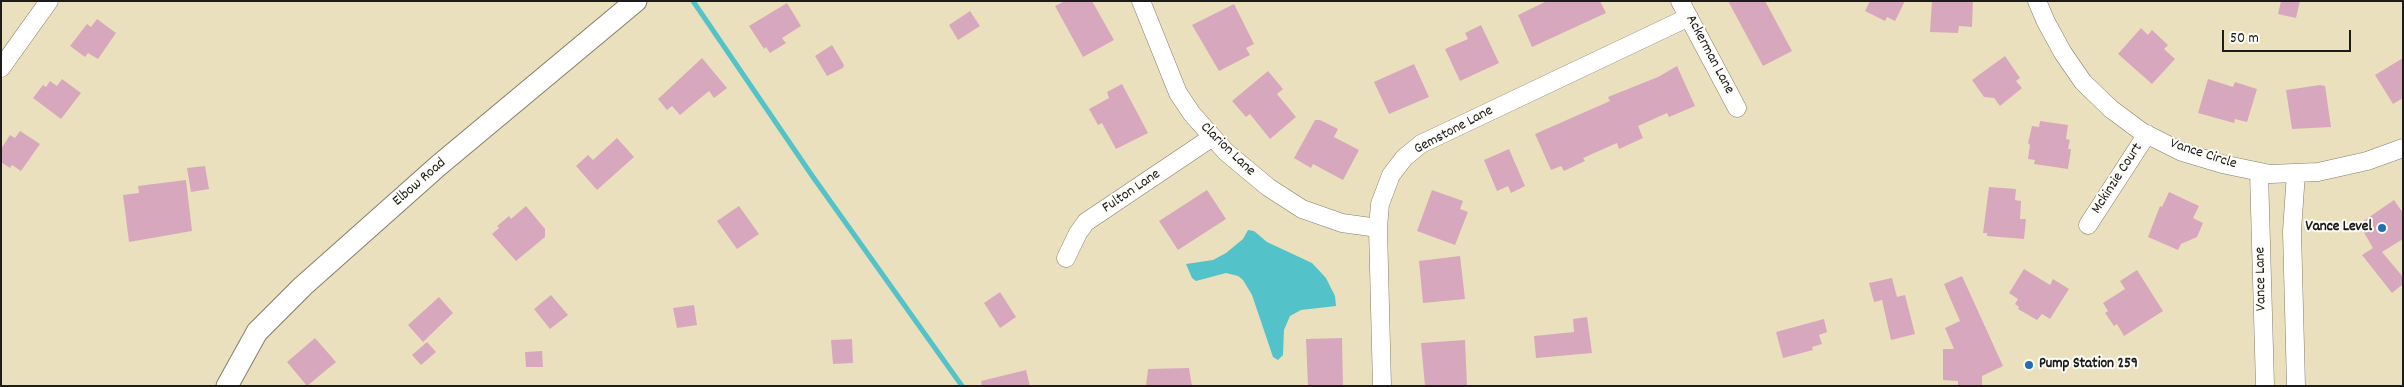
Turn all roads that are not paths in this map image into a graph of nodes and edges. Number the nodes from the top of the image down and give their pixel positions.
1 (49, 1) edge
2 (636, 1) edge
3 (1141, 1) edge
4 (2037, 1) edge
5 (1685, 9) edge
6 (1, 68) edge
7 (1737, 108) dead end
8 (2147, 134) junction
9 (1211, 138) junction
10 (2403, 148) edge
11 (2259, 172) junction
12 (2296, 173) junction
13 (2088, 225) dead end
14 (1378, 228) junction
15 (1066, 258) dead end
16 (227, 386) edge
17 (1382, 386) edge
18 (2265, 386) edge
19 (2296, 386) edge

1 - 6 street
2 - 16 street, Elbow Road
3 - 9 street, Clarion Lane
4 - 8 street, Vance Circle
5 - 7 street, Ackerman Lane
5 - 14 street, Gemstone Lane
8 - 11 street, Vance Circle
8 - 13 street, Mckinzie Court
9 - 14 street, Clarion Lane
9 - 15 street, Fulton Lane
10 - 12 street, Vance Circle
11 - 12 street, Vance Circle
11 - 18 street, Vance Lane
12 - 19 street, Vance Lane
14 - 17 street, Gemstone Lane

